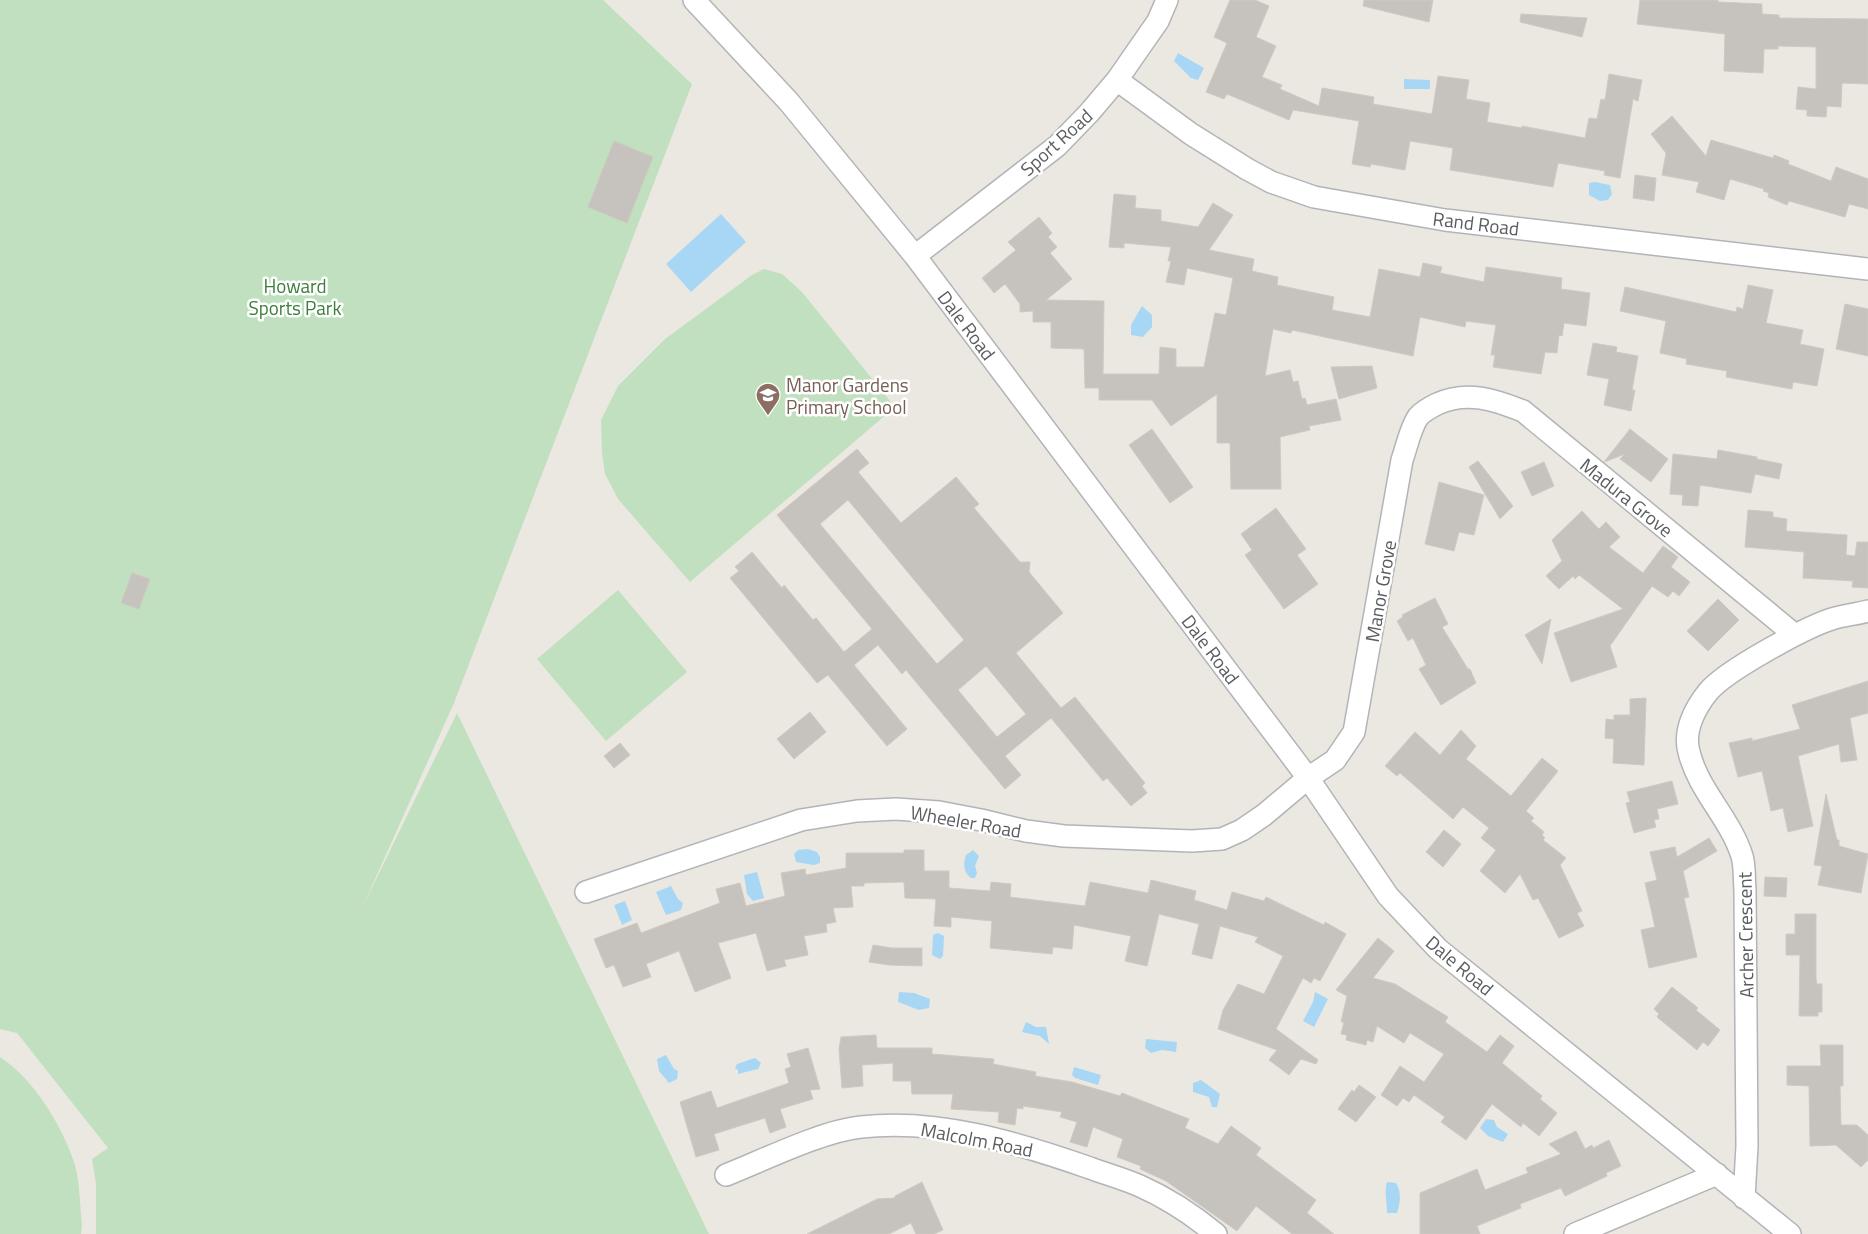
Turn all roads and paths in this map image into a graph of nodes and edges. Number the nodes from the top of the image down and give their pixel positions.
1 (694, 0) edge
2 (1167, 0) edge
3 (1117, 80) junction
4 (915, 256) junction
5 (1868, 269) edge
6 (1444, 401) joint
7 (1868, 611) edge
8 (1795, 635) junction
9 (1308, 778) junction
10 (586, 892) dead end
11 (1716, 1174) junction
12 (726, 1175) dead end
13 (1744, 1198) junction
14 (1216, 1234) edge
15 (1574, 1234) edge
16 (1790, 1234) edge

1 - 4 street, Dale Road
2 - 3 street, Sport Road
3 - 4 street, Sport Road
3 - 5 street, Rand Road
4 - 9 street, Dale Road
6 - 8 street, Madura Grove
6 - 9 street, Manor Grove
7 - 8 street, Archer Crescent
8 - 13 street, Archer Crescent
9 - 10 street, Wheeler Road
9 - 11 street, Dale Road
11 - 13 street, Dale Road
11 - 15 street
12 - 14 street, Malcolm Road
13 - 16 street, Dale Road

